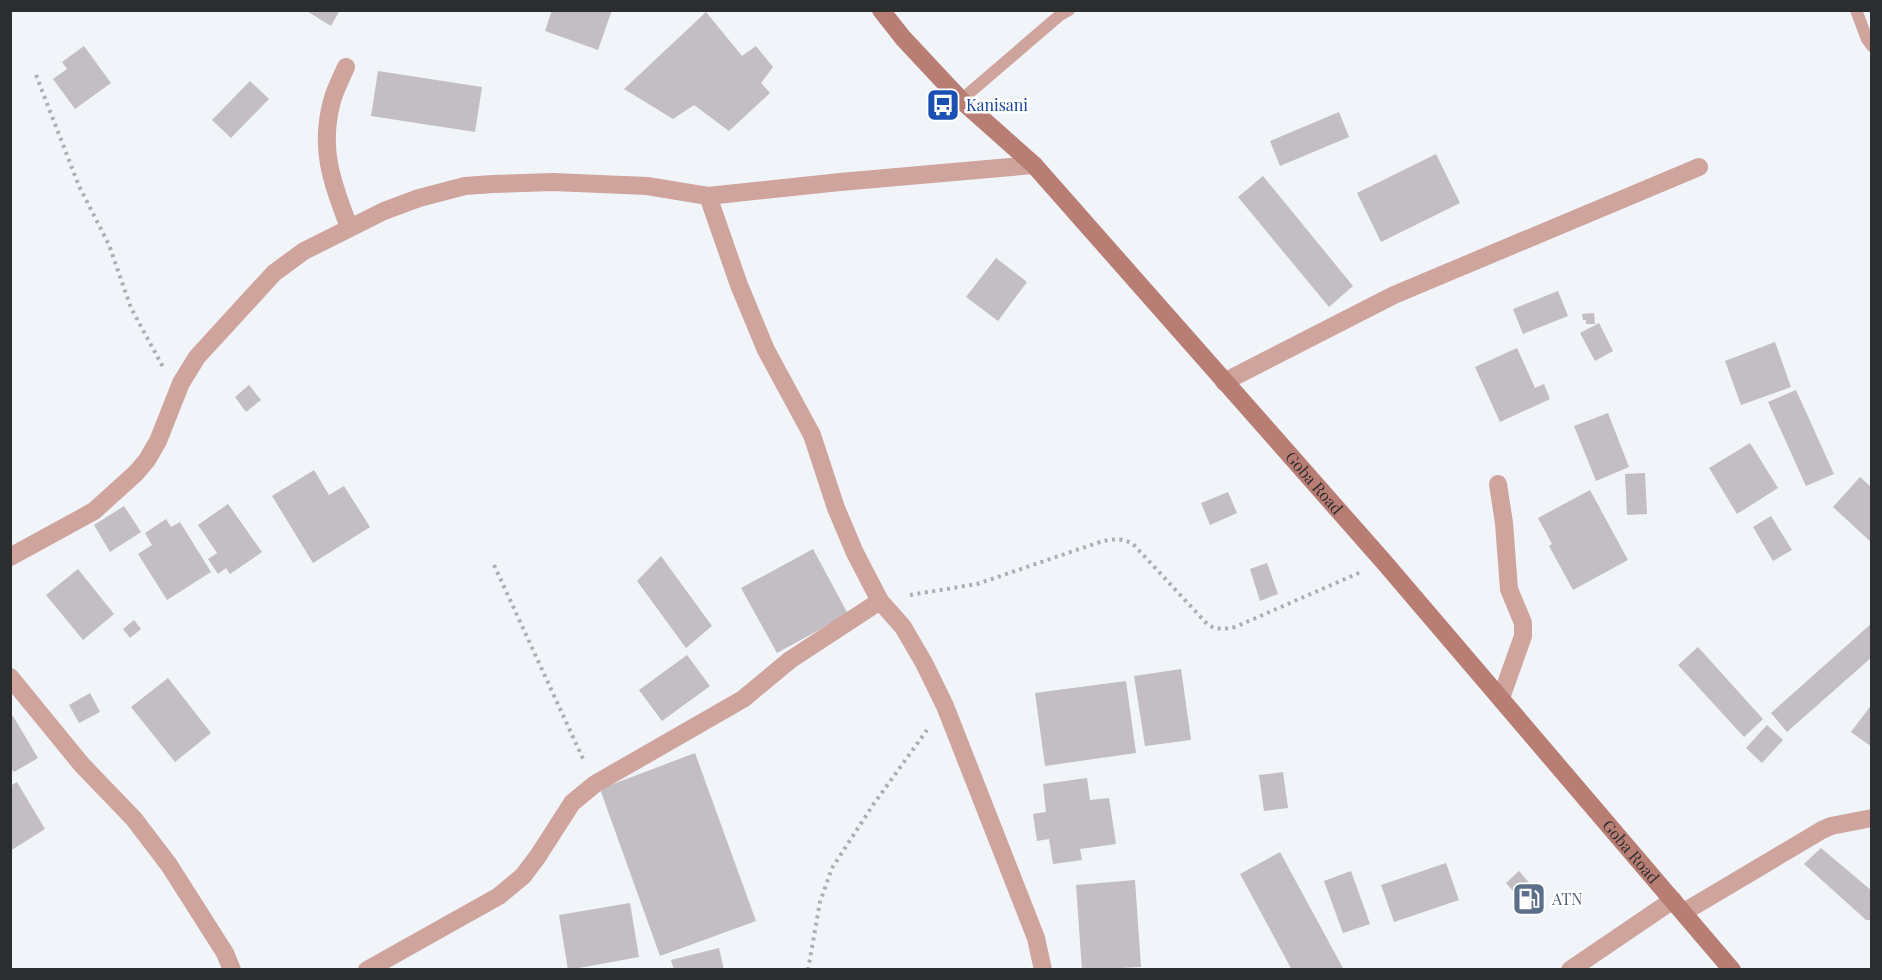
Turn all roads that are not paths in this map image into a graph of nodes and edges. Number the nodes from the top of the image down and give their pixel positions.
1 (881, 10) edge
2 (1069, 10) edge
3 (1856, 10) edge
4 (1872, 45) edge
5 (346, 67) dead end
6 (961, 100) junction
7 (1034, 165) junction
8 (1699, 167) dead end
9 (708, 196) junction
10 (349, 227) junction
11 (1224, 382) junction
12 (1498, 484) dead end
13 (10, 557) edge
14 (880, 601) junction
15 (10, 676) edge
16 (1501, 698) junction
17 (1872, 818) edge
18 (1678, 906) junction
19 (232, 969) edge
20 (367, 969) edge
21 (1043, 969) edge
22 (1570, 969) edge
23 (1732, 969) edge

1 - 6 main road, Goba Road
2 - 6 lane
3 - 4 lane
5 - 10 street
6 - 7 main road, Goba Road
7 - 9 street
7 - 11 main road, Goba Road
8 - 11 street
9 - 10 street
9 - 14 street
10 - 13 street
11 - 16 main road, Goba Road
12 - 16 street
14 - 20 street
14 - 21 street
15 - 19 street
16 - 18 main road, Goba Road
17 - 18 street
18 - 22 street
18 - 23 main road, Goba Road

